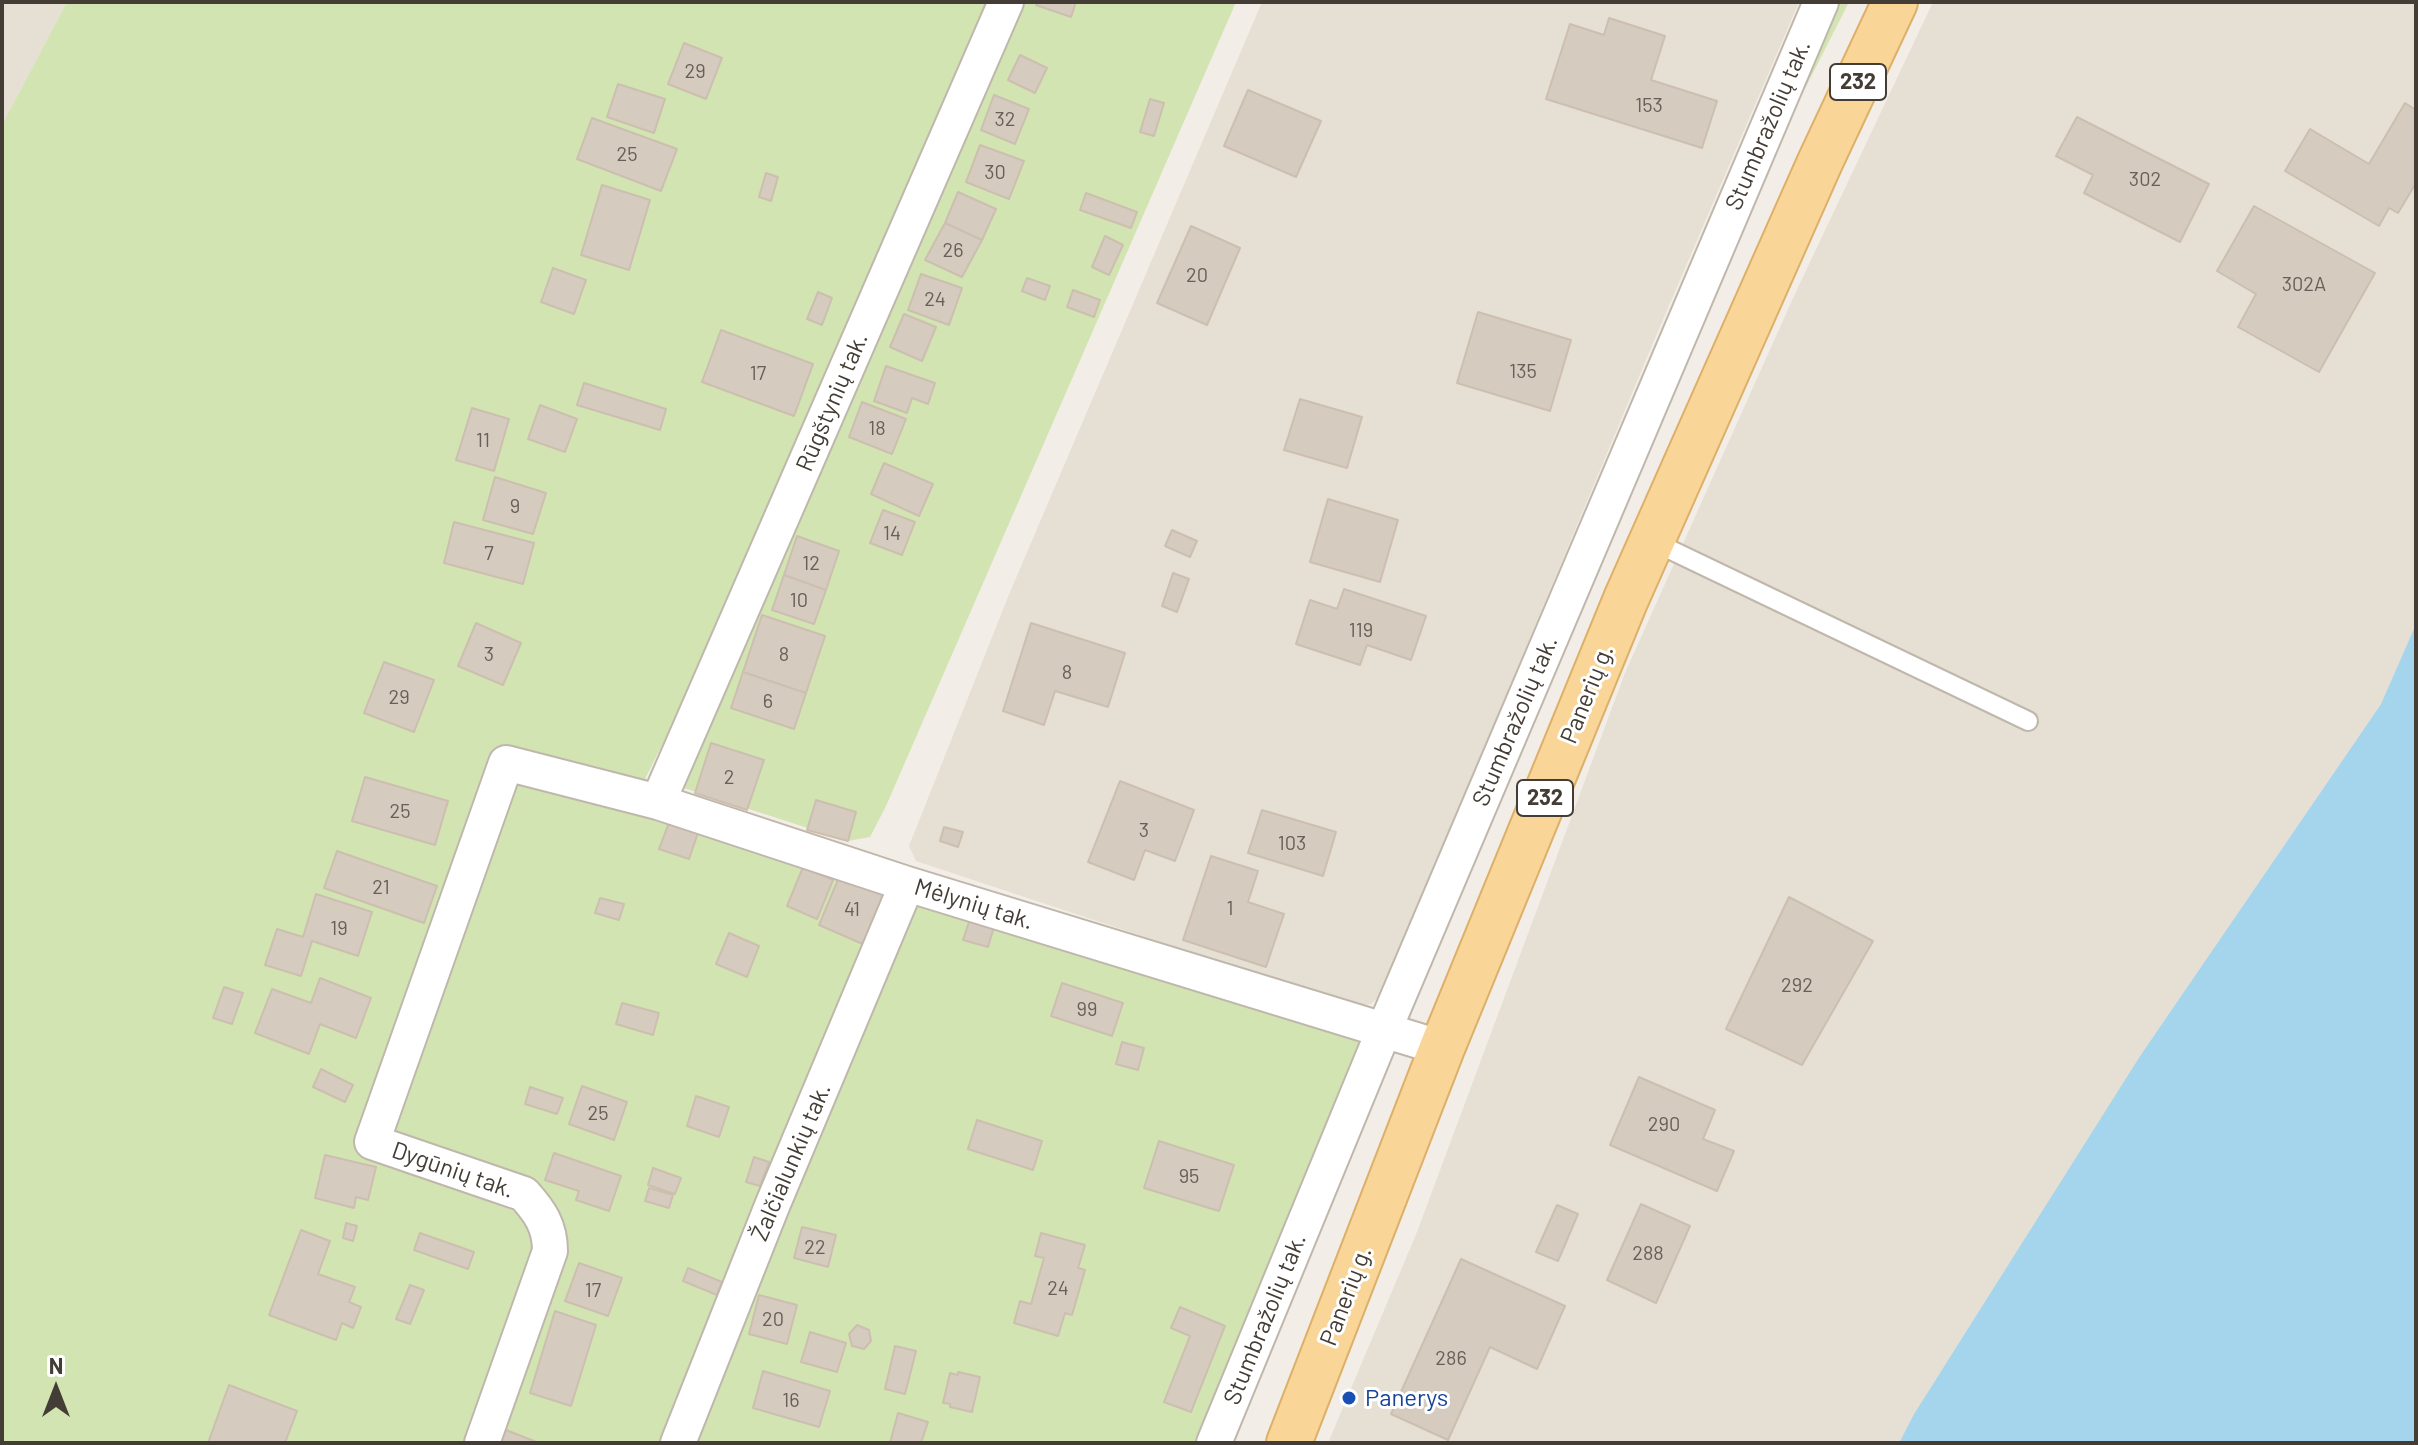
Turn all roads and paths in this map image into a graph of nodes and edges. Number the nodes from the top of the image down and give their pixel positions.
1 (1006, 2) edge
2 (1821, 2) edge
3 (1895, 2) edge
4 (1652, 541) junction
5 (2028, 721) dead end
6 (506, 763) joint
7 (658, 802) junction
8 (907, 884) junction
9 (1384, 1030) junction
10 (1442, 1048) junction
11 (482, 1443) edge
12 (678, 1443) edge
13 (1214, 1443) edge
14 (1289, 1443) edge

1 - 7 street, Rūgštynių tak.
2 - 9 street, Stumbražolių tak.
3 - 4 main road, Panerių g. / 232
4 - 5 lane
4 - 10 main road, Panerių g. / 232
6 - 7 street, Mėlynių tak.
6 - 11 street, Dygūnių tak.
7 - 8 street, Mėlynių tak.
8 - 9 street, Mėlynių tak.
8 - 12 street, Žalčialunkių tak.
9 - 10 street, Mėlynių tak.
9 - 13 street, Stumbražolių tak.
10 - 14 main road, Panerių g. / 232

